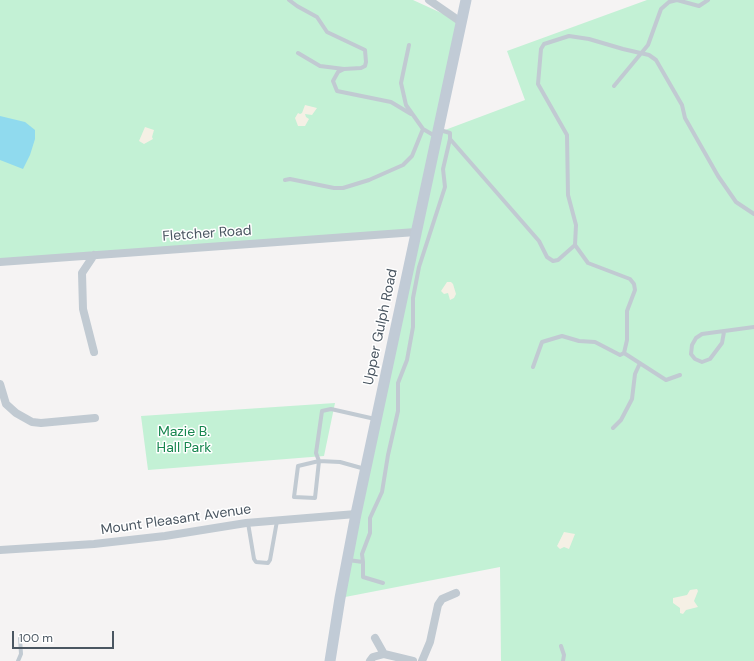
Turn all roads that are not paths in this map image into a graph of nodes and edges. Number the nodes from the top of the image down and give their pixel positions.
1 (289, 0) edge
2 (429, 0) edge
3 (466, 0) edge
4 (708, 0) edge
5 (461, 22) junction
6 (410, 45) dead end
7 (298, 53) dead end
8 (642, 53) junction
9 (344, 69) junction
10 (614, 86) dead end
11 (412, 114) junction
12 (423, 129) junction
13 (436, 132) junction
14 (450, 139) junction
15 (285, 180) dead end
16 (754, 214) edge
17 (416, 232) junction
18 (575, 245) junction
19 (94, 255) junction
20 (0, 262) edge
21 (754, 327) edge
22 (724, 332) junction
23 (94, 352) dead end
24 (624, 353) junction
25 (640, 363) junction
26 (533, 367) dead end
27 (680, 375) dead end
28 (0, 384) edge
29 (95, 418) dead end
30 (376, 419) junction
31 (614, 428) dead end
32 (318, 461) junction
33 (365, 469) junction
34 (356, 514) junction
35 (277, 521) junction
36 (248, 523) junction
37 (0, 550) edge
38 (347, 560) junction
39 (363, 562) junction
40 (383, 583) dead end
41 (456, 593) dead end
42 (20, 638) dead end
43 (375, 638) dead end
44 (560, 646) dead end
45 (384, 654) junction
46 (18, 661) edge
47 (330, 661) edge
48 (370, 661) edge
49 (413, 661) edge
50 (422, 661) edge
51 (563, 661) edge

1 - 9 lane
2 - 5 street
3 - 5 street, Upper Gulph Road
4 - 8 lane
5 - 13 street, Upper Gulph Road
6 - 11 lane
7 - 9 lane
8 - 10 lane
8 - 16 lane
8 - 18 lane
9 - 11 lane
11 - 12 lane
12 - 13 lane
12 - 15 lane
13 - 14 lane
13 - 17 street, Upper Gulph Road
14 - 18 lane
14 - 39 lane
17 - 19 street, Fletcher Road
17 - 30 street, Upper Gulph Road
18 - 24 lane
19 - 20 street, Fletcher Road
19 - 23 street
21 - 22 lane
22 - 22 lane
24 - 25 lane
24 - 26 lane
25 - 27 lane
25 - 31 lane
28 - 29 street
30 - 32 lane
30 - 33 street, Upper Gulph Road
32 - 32 lane
32 - 33 lane
33 - 34 street, Upper Gulph Road
34 - 35 street, Mount Pleasant Avenue
34 - 38 street, Upper Gulph Road
35 - 36 street, Mount Pleasant Avenue
35 - 36 lane
36 - 37 street, Mount Pleasant Avenue
38 - 39 lane
38 - 47 street, Upper Gulph Road
39 - 40 lane
41 - 50 street
42 - 46 lane
43 - 45 street
44 - 51 lane
45 - 48 street
45 - 49 street

